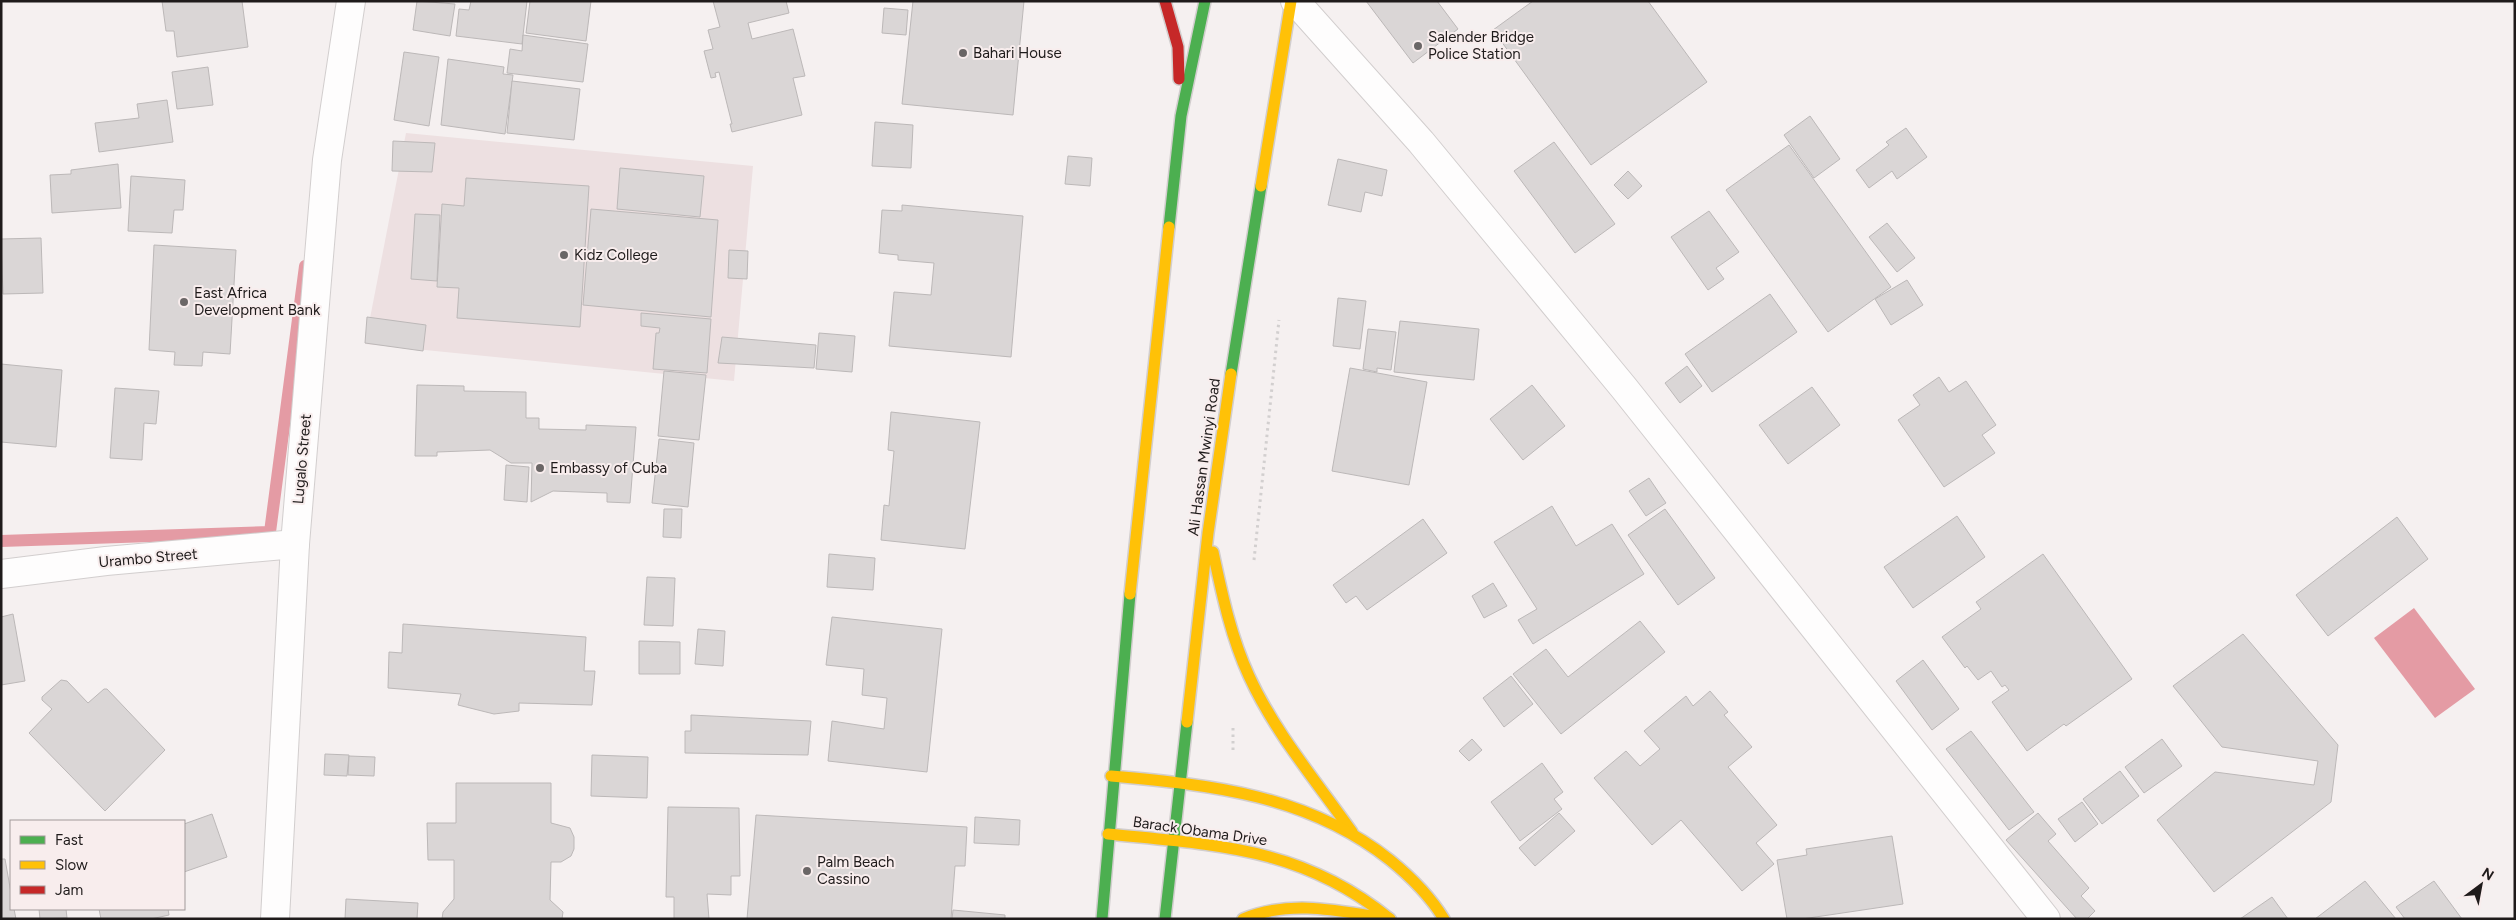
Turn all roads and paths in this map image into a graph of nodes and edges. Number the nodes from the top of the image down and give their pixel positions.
1 (351, 1) edge
2 (1165, 1) edge
3 (1205, 1) edge
4 (1293, 1) edge
5 (1181, 116) junction
6 (1280, 318) dead end
7 (1208, 533) junction
8 (295, 544) junction
9 (1254, 563) dead end
10 (1, 574) edge
11 (1112, 776) junction
12 (1179, 782) junction
13 (1352, 832) junction
14 (1108, 834) junction
15 (1172, 841) junction
16 (275, 919) edge
17 (1102, 919) edge
18 (1165, 919) edge
19 (1243, 919) edge
20 (1390, 919) edge
21 (1444, 919) edge
22 (2046, 919) edge

1 - 8 street, Lugalo Street
2 - 5 main road
3 - 5 main road
4 - 7 main road, Ali Hassan Mwinyi Road
4 - 22 street
5 - 11 main road
6 - 9 path
7 - 12 main road, Ali Hassan Mwinyi Road
7 - 13 main road
8 - 10 street, Urambo Street
8 - 16 street, Lugalo Street
11 - 12 main road
11 - 14 main road
12 - 13 main road
12 - 15 main road, Ali Hassan Mwinyi Road
13 - 21 main road
14 - 15 main road, Barack Obama Drive
14 - 17 main road
15 - 18 main road, Ali Hassan Mwinyi Road
15 - 20 main road, Barack Obama Drive
19 - 20 main road

